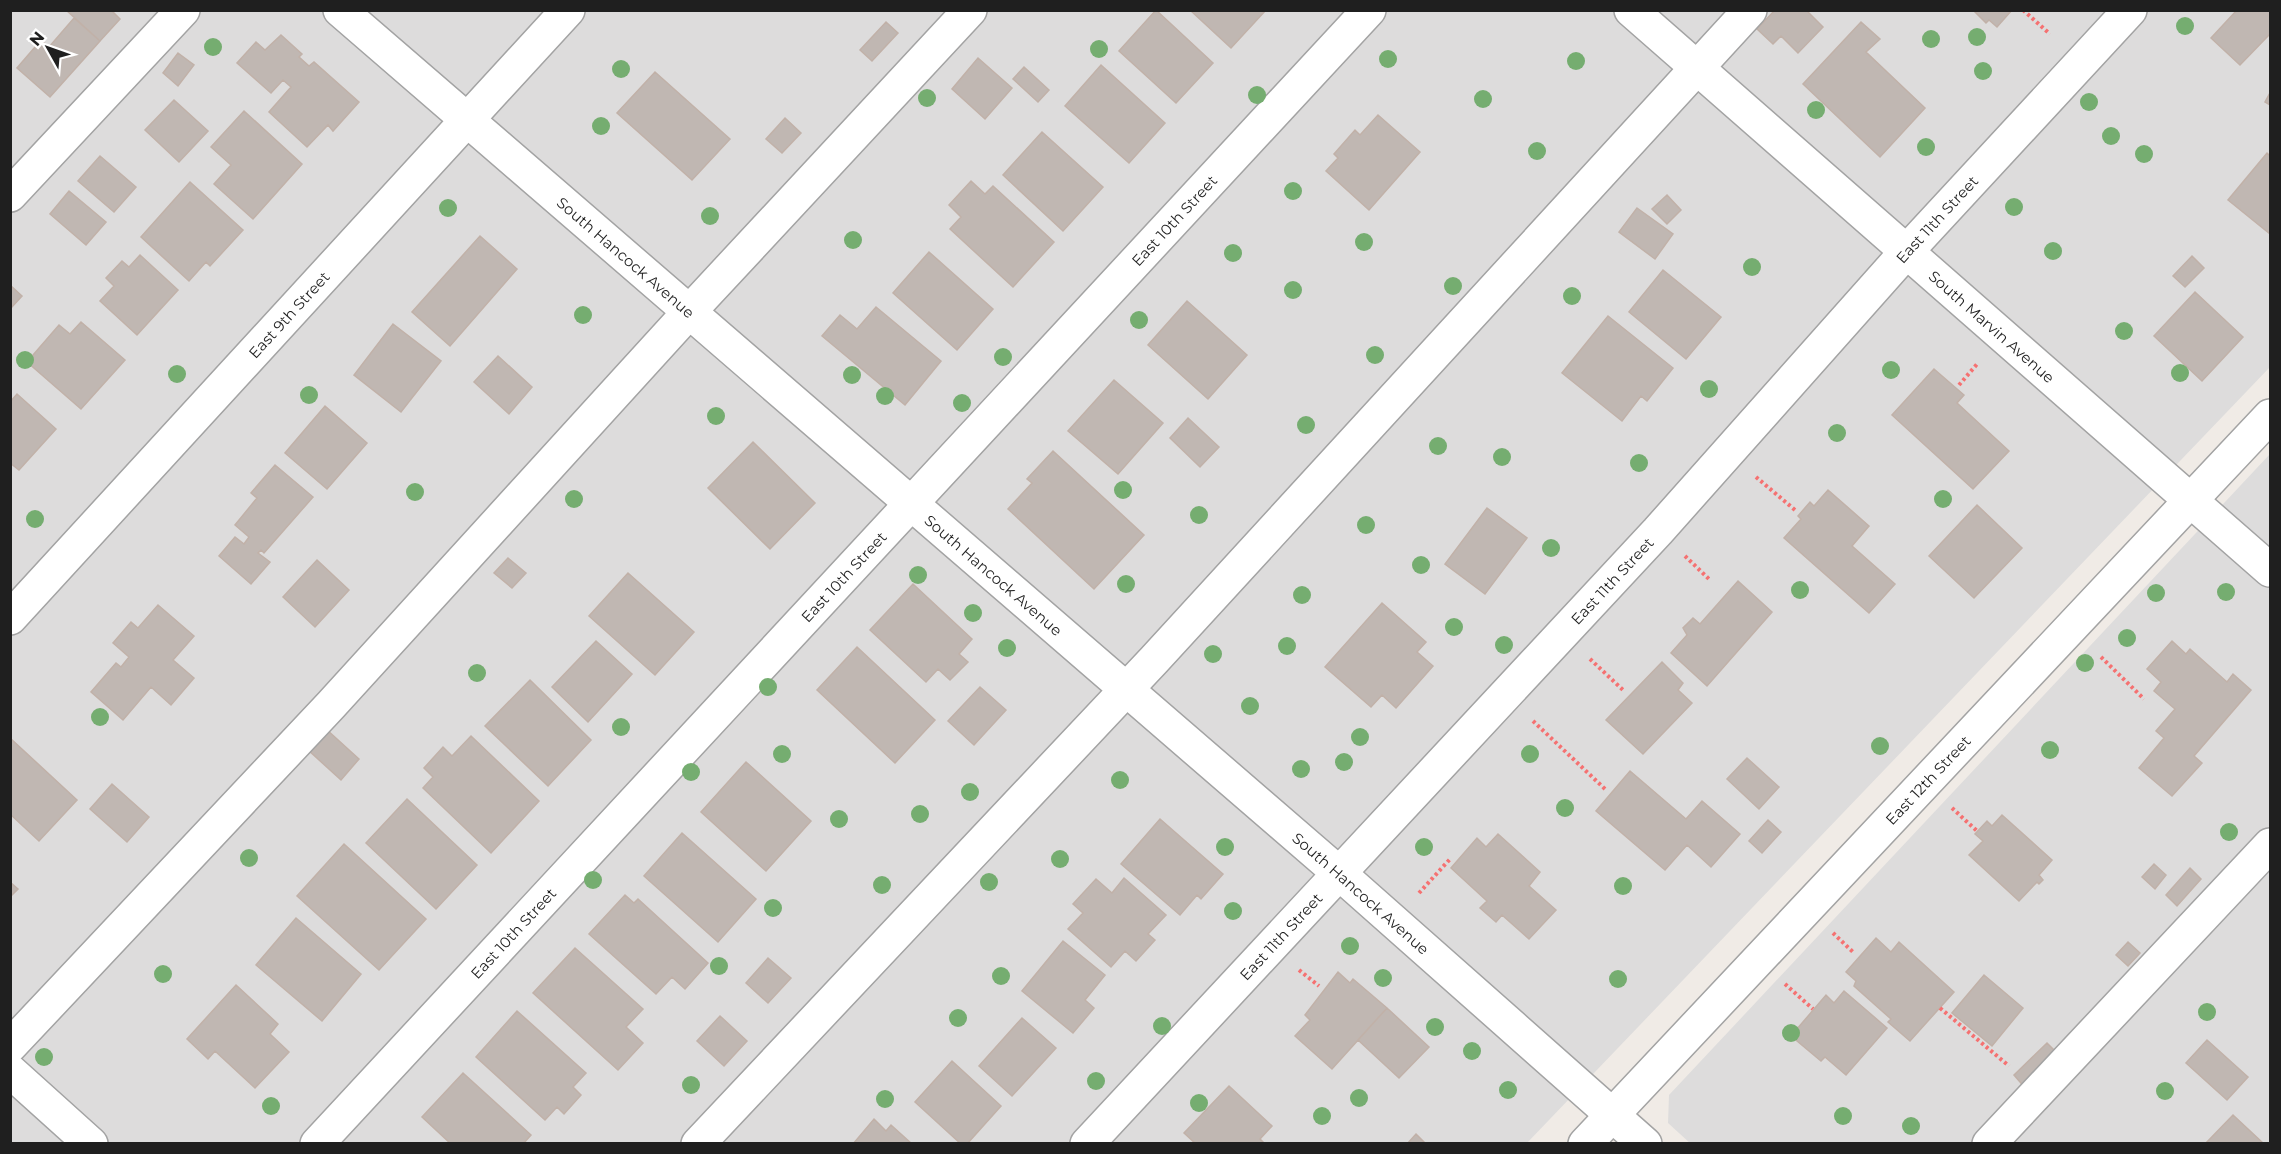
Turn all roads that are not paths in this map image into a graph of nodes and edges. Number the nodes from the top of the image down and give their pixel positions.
1 (183, 10) edge
2 (340, 10) edge
3 (568, 10) edge
4 (970, 10) edge
5 (1369, 10) edge
6 (1631, 10) edge
7 (1750, 10) edge
8 (2130, 10) edge
9 (1696, 69) junction
10 (466, 120) junction
11 (10, 195) edge
12 (1906, 251) junction
13 (690, 311) junction
14 (2271, 416) edge
15 (2191, 501) junction
16 (911, 504) junction
17 (2271, 570) edge
18 (10, 618) edge
19 (1127, 689) junction
20 (2271, 845) edge
21 (1340, 874) junction
22 (10, 1046) edge
23 (10, 1071) edge
24 (1613, 1115) junction
25 (92, 1143) edge
26 (317, 1143) edge
27 (698, 1143) edge
28 (1087, 1143) edge
29 (1585, 1143) edge
30 (1645, 1143) edge
31 (1989, 1143) edge

1 - 11 street
2 - 10 street, South Hancock Avenue
3 - 10 street, East 9th Street
4 - 13 street
5 - 16 street, East 10th Street
6 - 9 street, South Marvin Avenue
7 - 9 street
8 - 12 street, East 11th Street
9 - 12 street, South Marvin Avenue
9 - 19 street
10 - 13 street, South Hancock Avenue
10 - 18 street, East 9th Street
12 - 15 street, South Marvin Avenue
12 - 21 street, East 11th Street
13 - 16 street, South Hancock Avenue
13 - 22 street
14 - 15 street, East 12th Street
15 - 17 street, South Marvin Avenue
15 - 24 street, East 12th Street
16 - 19 street, South Hancock Avenue
16 - 26 street, East 10th Street
19 - 21 street, South Hancock Avenue
19 - 27 street
20 - 31 street
21 - 24 street, South Hancock Avenue
21 - 28 street, East 11th Street
23 - 25 street
24 - 29 street, East 12th Street
24 - 30 street, South Hancock Avenue

